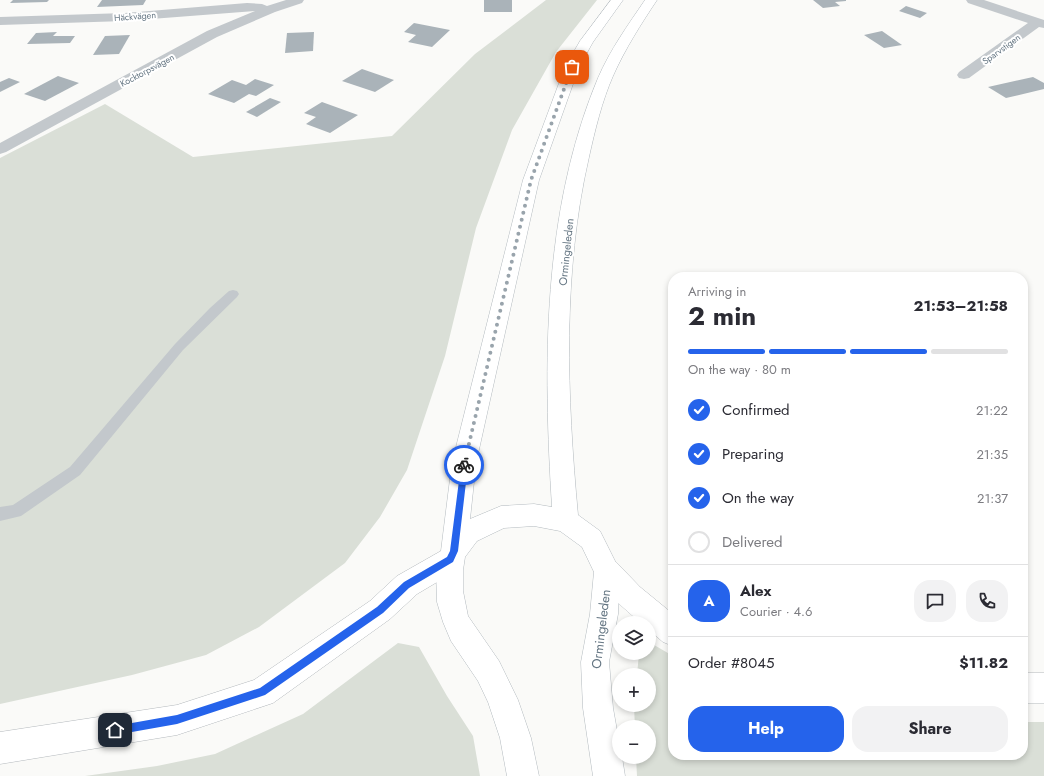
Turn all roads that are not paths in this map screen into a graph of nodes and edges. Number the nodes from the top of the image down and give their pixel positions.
1 (298, 0) edge
2 (618, 0) edge
3 (651, 0) edge
4 (972, 0) edge
5 (271, 9) junction
6 (0, 21) edge
7 (1041, 23) edge
8 (964, 75) dead end
9 (0, 149) edge
10 (233, 294) dead end
11 (0, 514) edge
12 (566, 521) junction
13 (452, 555) junction
14 (607, 572) junction
15 (668, 628) edge
16 (1028, 688) edge
17 (1044, 688) edge
18 (0, 748) edge
19 (523, 776) edge
20 (609, 776) edge

1 - 5 street, Kocktorpsvägen
2 - 13 main road
3 - 12 main road, Ormingeleden
4 - 7 street
5 - 6 street, Häckvägen
5 - 9 street, Kocktorpsvägen
7 - 8 street, Sparvstigen
10 - 11 lane
12 - 13 main road, Ormingeleden
12 - 14 main road, Ormingeleden
13 - 18 main road
13 - 19 main road
14 - 15 main road
14 - 20 main road, Ormingeleden
16 - 17 main road

